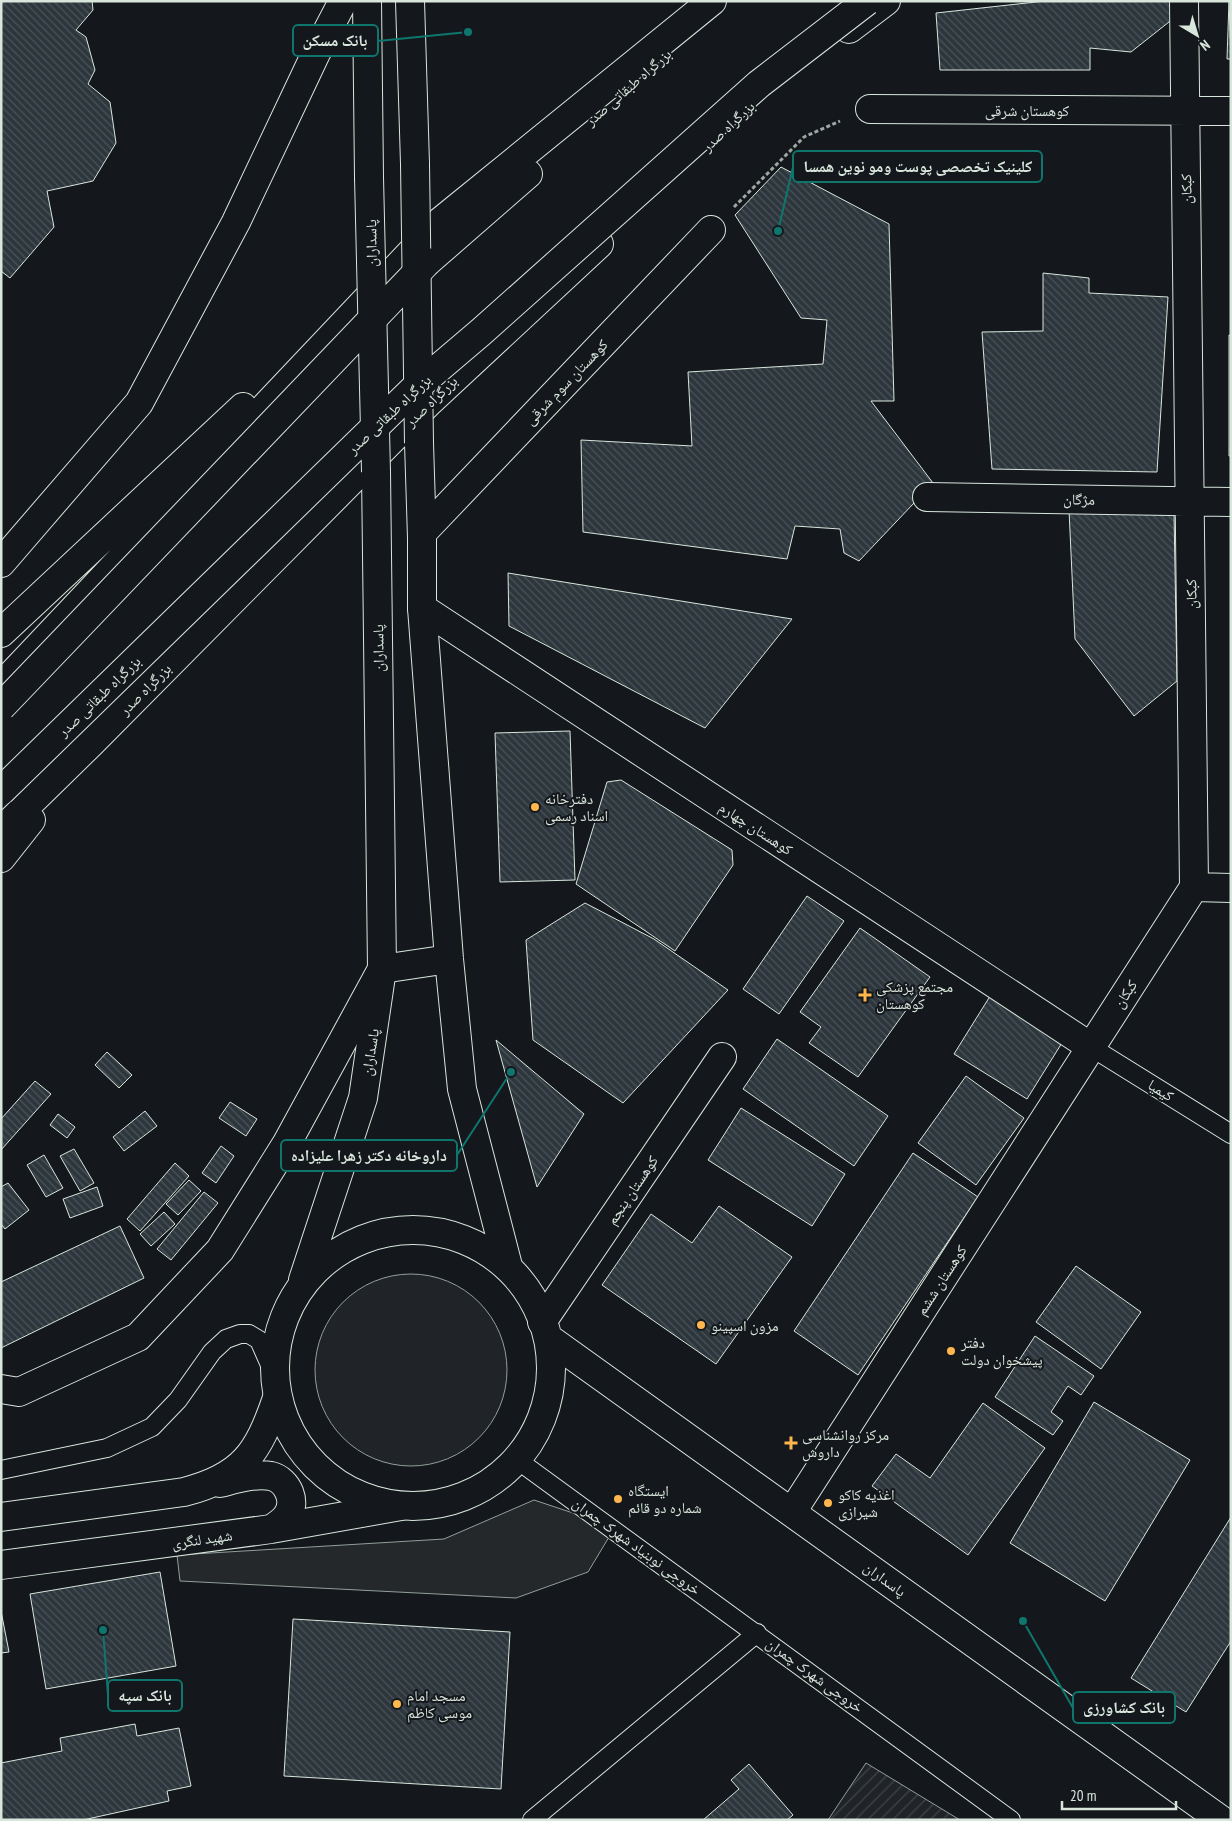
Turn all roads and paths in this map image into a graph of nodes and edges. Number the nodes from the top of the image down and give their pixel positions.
1 (343, 1) edge
2 (367, 1) edge
3 (410, 1) edge
4 (712, 1) edge
5 (728, 1) edge
6 (867, 1) edge
7 (886, 1) edge
8 (1184, 1) edge
9 (870, 109) joint
10 (1185, 111) junction
11 (1231, 111) edge
12 (441, 221) junction
13 (711, 230) joint
14 (927, 497) dead end
15 (1190, 502) junction
16 (1231, 502) edge
17 (422, 533) junction
18 (1, 563) edge
19 (422, 608) junction
20 (1, 633) edge
21 (1, 686) edge
22 (1, 707) edge
23 (91, 743) junction
24 (1, 791) edge
25 (1, 831) edge
26 (1, 858) edge
27 (1194, 887) junction
28 (1231, 888) edge
29 (449, 959) junction
30 (382, 969) junction
31 (1091, 1047) junction
32 (722, 1057) dead end
33 (1231, 1134) edge
34 (508, 1266) junction
35 (302, 1284) junction
36 (545, 1330) junction
37 (275, 1386) junction
38 (1, 1389) edge
39 (516, 1459) junction
40 (1, 1470) edge
41 (210, 1486) junction
42 (402, 1506) junction
43 (792, 1512) junction
44 (1, 1517) edge
45 (271, 1529) junction
46 (1, 1566) edge
47 (757, 1633) junction
48 (532, 1820) edge
49 (1012, 1820) edge
50 (1221, 1820) edge

1 - 18 main road
2 - 30 main road, پاسداران, bridge
3 - 17 main road, bridge
4 - 12 main road
5 - 22 main road, بزرگراه طبقاتی صدر, bridge
6 - 24 main road, بزرگراه طبقاتی صدر, bridge
7 - 23 main road, بزرگراه صدر
8 - 10 main road, کبکان
9 - 10 main road, کوهستان شرقی
9 - 13 path
10 - 11 main road, کوهستان شرقی
10 - 15 main road, کبکان
12 - 20 main road
12 - 21 main road
13 - 17 main road, کوهستان سوم شرقی
14 - 15 main road, مژگان
15 - 16 main road, مژگان
15 - 27 main road, کبکان
17 - 19 main road
19 - 29 main road
19 - 31 main road, کوهستان چهارم
23 - 25 main road, بزرگراه صدر
23 - 26 main road
27 - 28 main road
27 - 31 main road, کبکان
29 - 30 main road
29 - 34 main road
30 - 35 main road, پاسداران
30 - 38 main road
31 - 33 lane, کیمیا
31 - 43 main road, کوهستان ششم
32 - 36 main road, کوهستان پنجم
34 - 35 main road
34 - 36 main road
35 - 37 main road
36 - 39 main road
36 - 43 main road, پاسداران
37 - 40 lane
37 - 41 main road
37 - 42 main road
39 - 42 main road
39 - 47 lane, خروجی نوبنیاد شهرک چمران
41 - 44 main road
41 - 45 main road
42 - 45 main road, شهید لنگری
43 - 50 main road, پاسداران
45 - 46 main road, شهید لنگری
47 - 48 lane, خروجی شهرک چمران
47 - 49 lane, خروجی شهرک چمران

